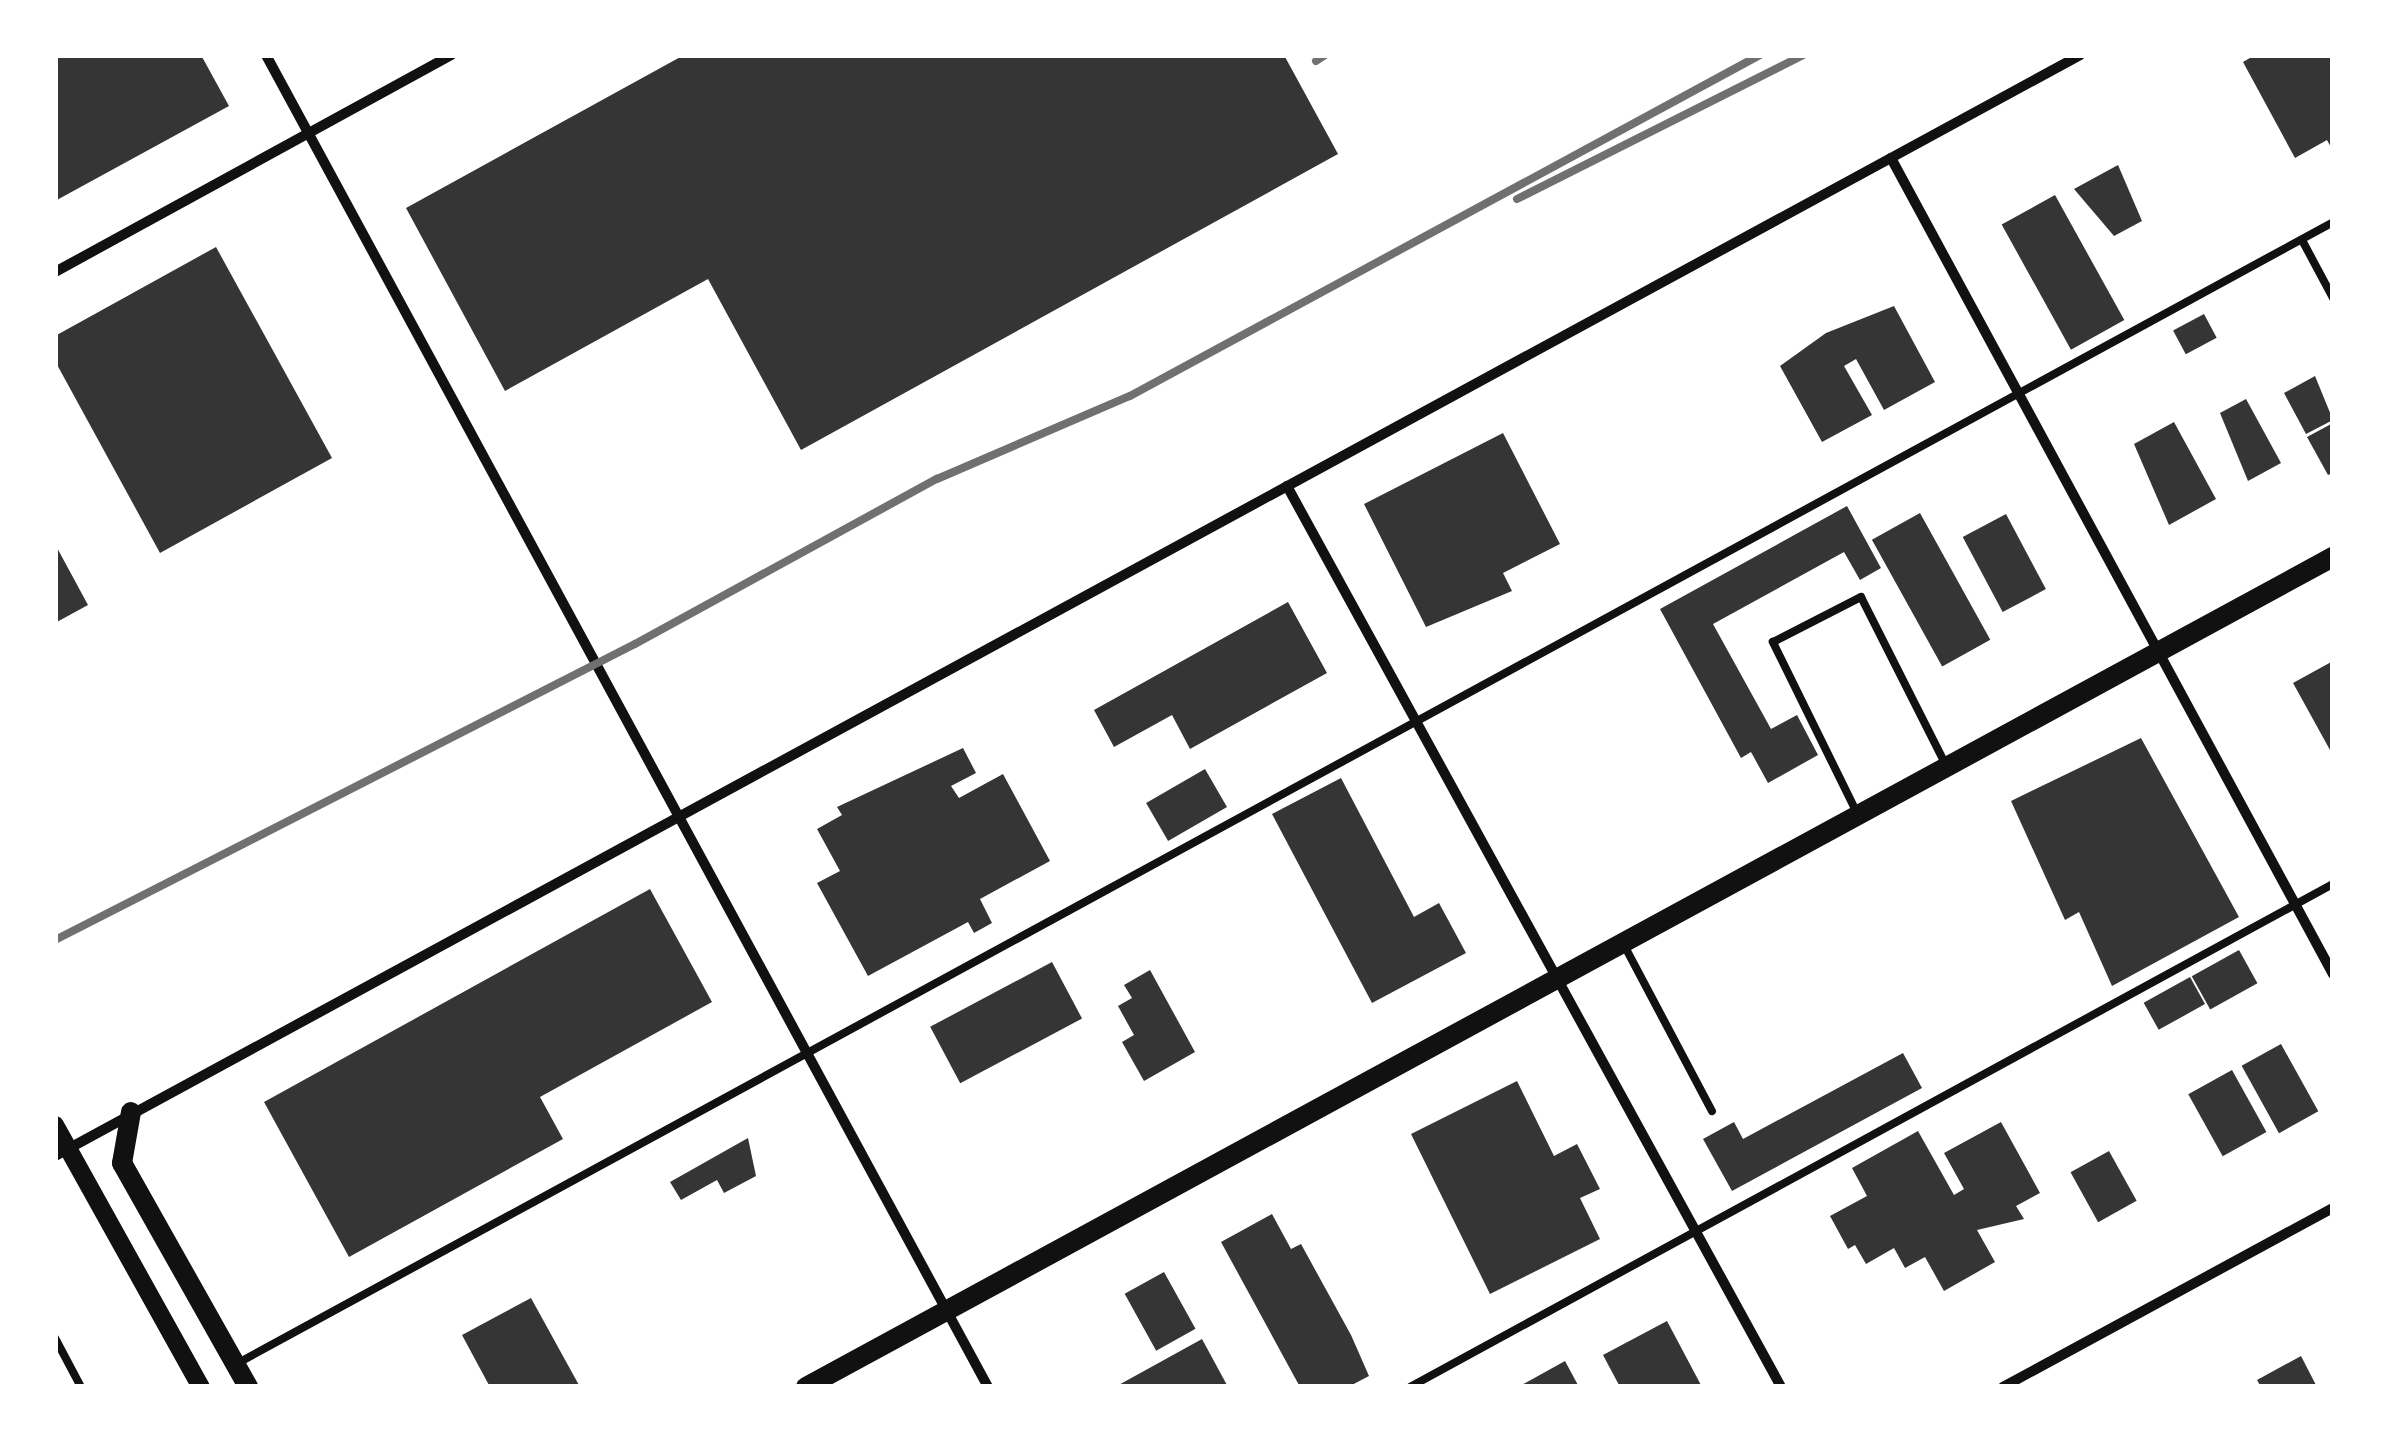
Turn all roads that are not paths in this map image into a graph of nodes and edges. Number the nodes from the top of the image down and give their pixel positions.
1 (266, 55) edge
2 (452, 55) edge
3 (2080, 55) edge
4 (307, 132) junction
5 (1891, 158) junction
6 (2333, 222) edge
7 (2302, 240) junction
8 (55, 272) edge
9 (2333, 298) edge
10 (2020, 397) junction
11 (1287, 486) junction
12 (2333, 558) edge
13 (2159, 654) junction
14 (1415, 723) junction
15 (1948, 768) junction
16 (676, 816) junction
17 (1859, 817) junction
18 (2333, 884) edge
19 (2295, 904) junction
20 (1624, 945) junction
21 (2333, 974) edge
22 (1556, 982) junction
23 (806, 1055) junction
24 (1712, 1111) dead end
25 (123, 1117) junction
26 (55, 1125) edge
27 (55, 1156) edge
28 (2333, 1208) edge
29 (1695, 1232) junction
30 (946, 1310) junction
31 (55, 1338) edge
32 (236, 1364) junction
33 (81, 1387) edge
34 (201, 1387) edge
35 (248, 1387) edge
36 (806, 1387) edge
37 (988, 1387) edge
38 (1410, 1387) edge
39 (1780, 1387) edge
40 (2004, 1387) edge

1 - 4 street
2 - 4 street
3 - 5 street
4 - 8 street
4 - 16 street
5 - 10 street
5 - 11 street
6 - 7 lane
7 - 9 lane
7 - 10 lane
10 - 13 street
10 - 14 lane
11 - 14 street
11 - 16 street
12 - 13 main road
13 - 15 main road
13 - 19 street
14 - 22 street
14 - 23 lane
15 - 17 main road
15 - 17 lane
16 - 23 street
16 - 25 street
17 - 20 main road
18 - 19 lane
19 - 21 street
19 - 29 lane
20 - 22 main road
20 - 24 lane
22 - 29 street
22 - 30 main road
23 - 30 street
23 - 32 lane
25 - 27 street
25 - 32 main road
26 - 34 street
28 - 40 street
29 - 38 lane
29 - 39 street
30 - 36 main road
30 - 37 street
31 - 33 lane
32 - 35 main road

